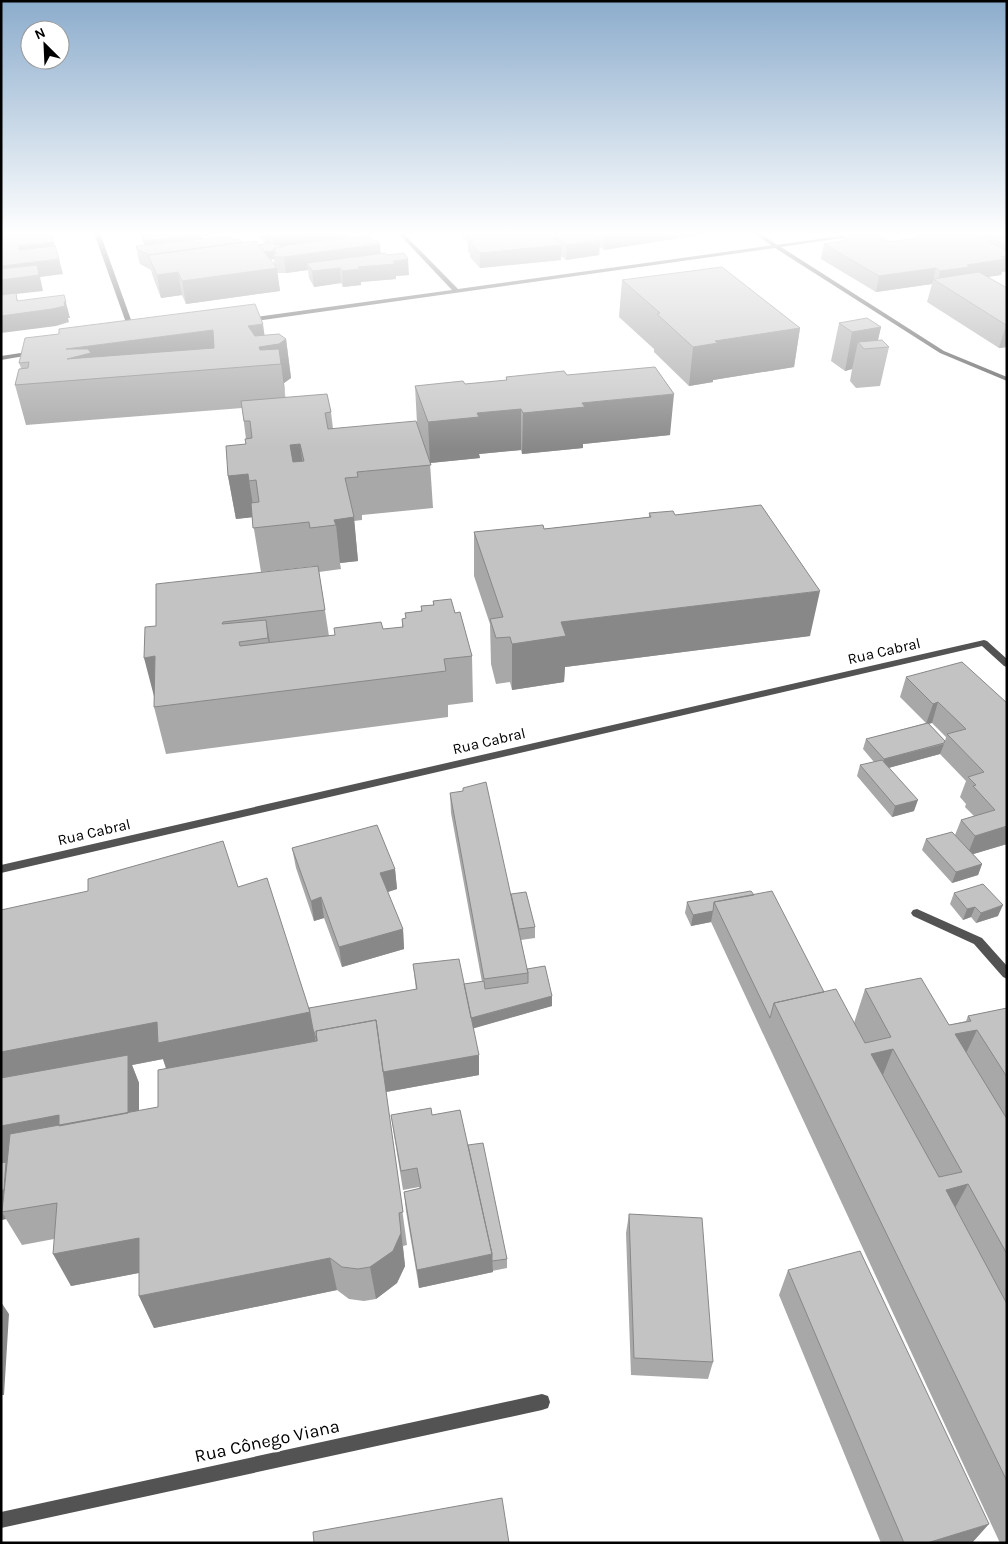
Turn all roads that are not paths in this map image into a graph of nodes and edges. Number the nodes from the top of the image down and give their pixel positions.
1 (123, 305) edge
2 (355, 305) edge
3 (868, 305) edge
4 (240, 321) edge
5 (124, 338) edge
6 (39, 352) edge
7 (1, 358) edge
8 (1007, 379) edge
9 (1007, 664) edge
10 (1, 868) edge
11 (917, 913) dead end
12 (1007, 974) edge
13 (542, 1402) dead end
14 (1, 1520) edge

1 - 5 street
2 - 4 street
3 - 8 street
6 - 7 street
9 - 10 street, Rua Cabral
11 - 12 street
13 - 14 street, Rua Cônego Viana

